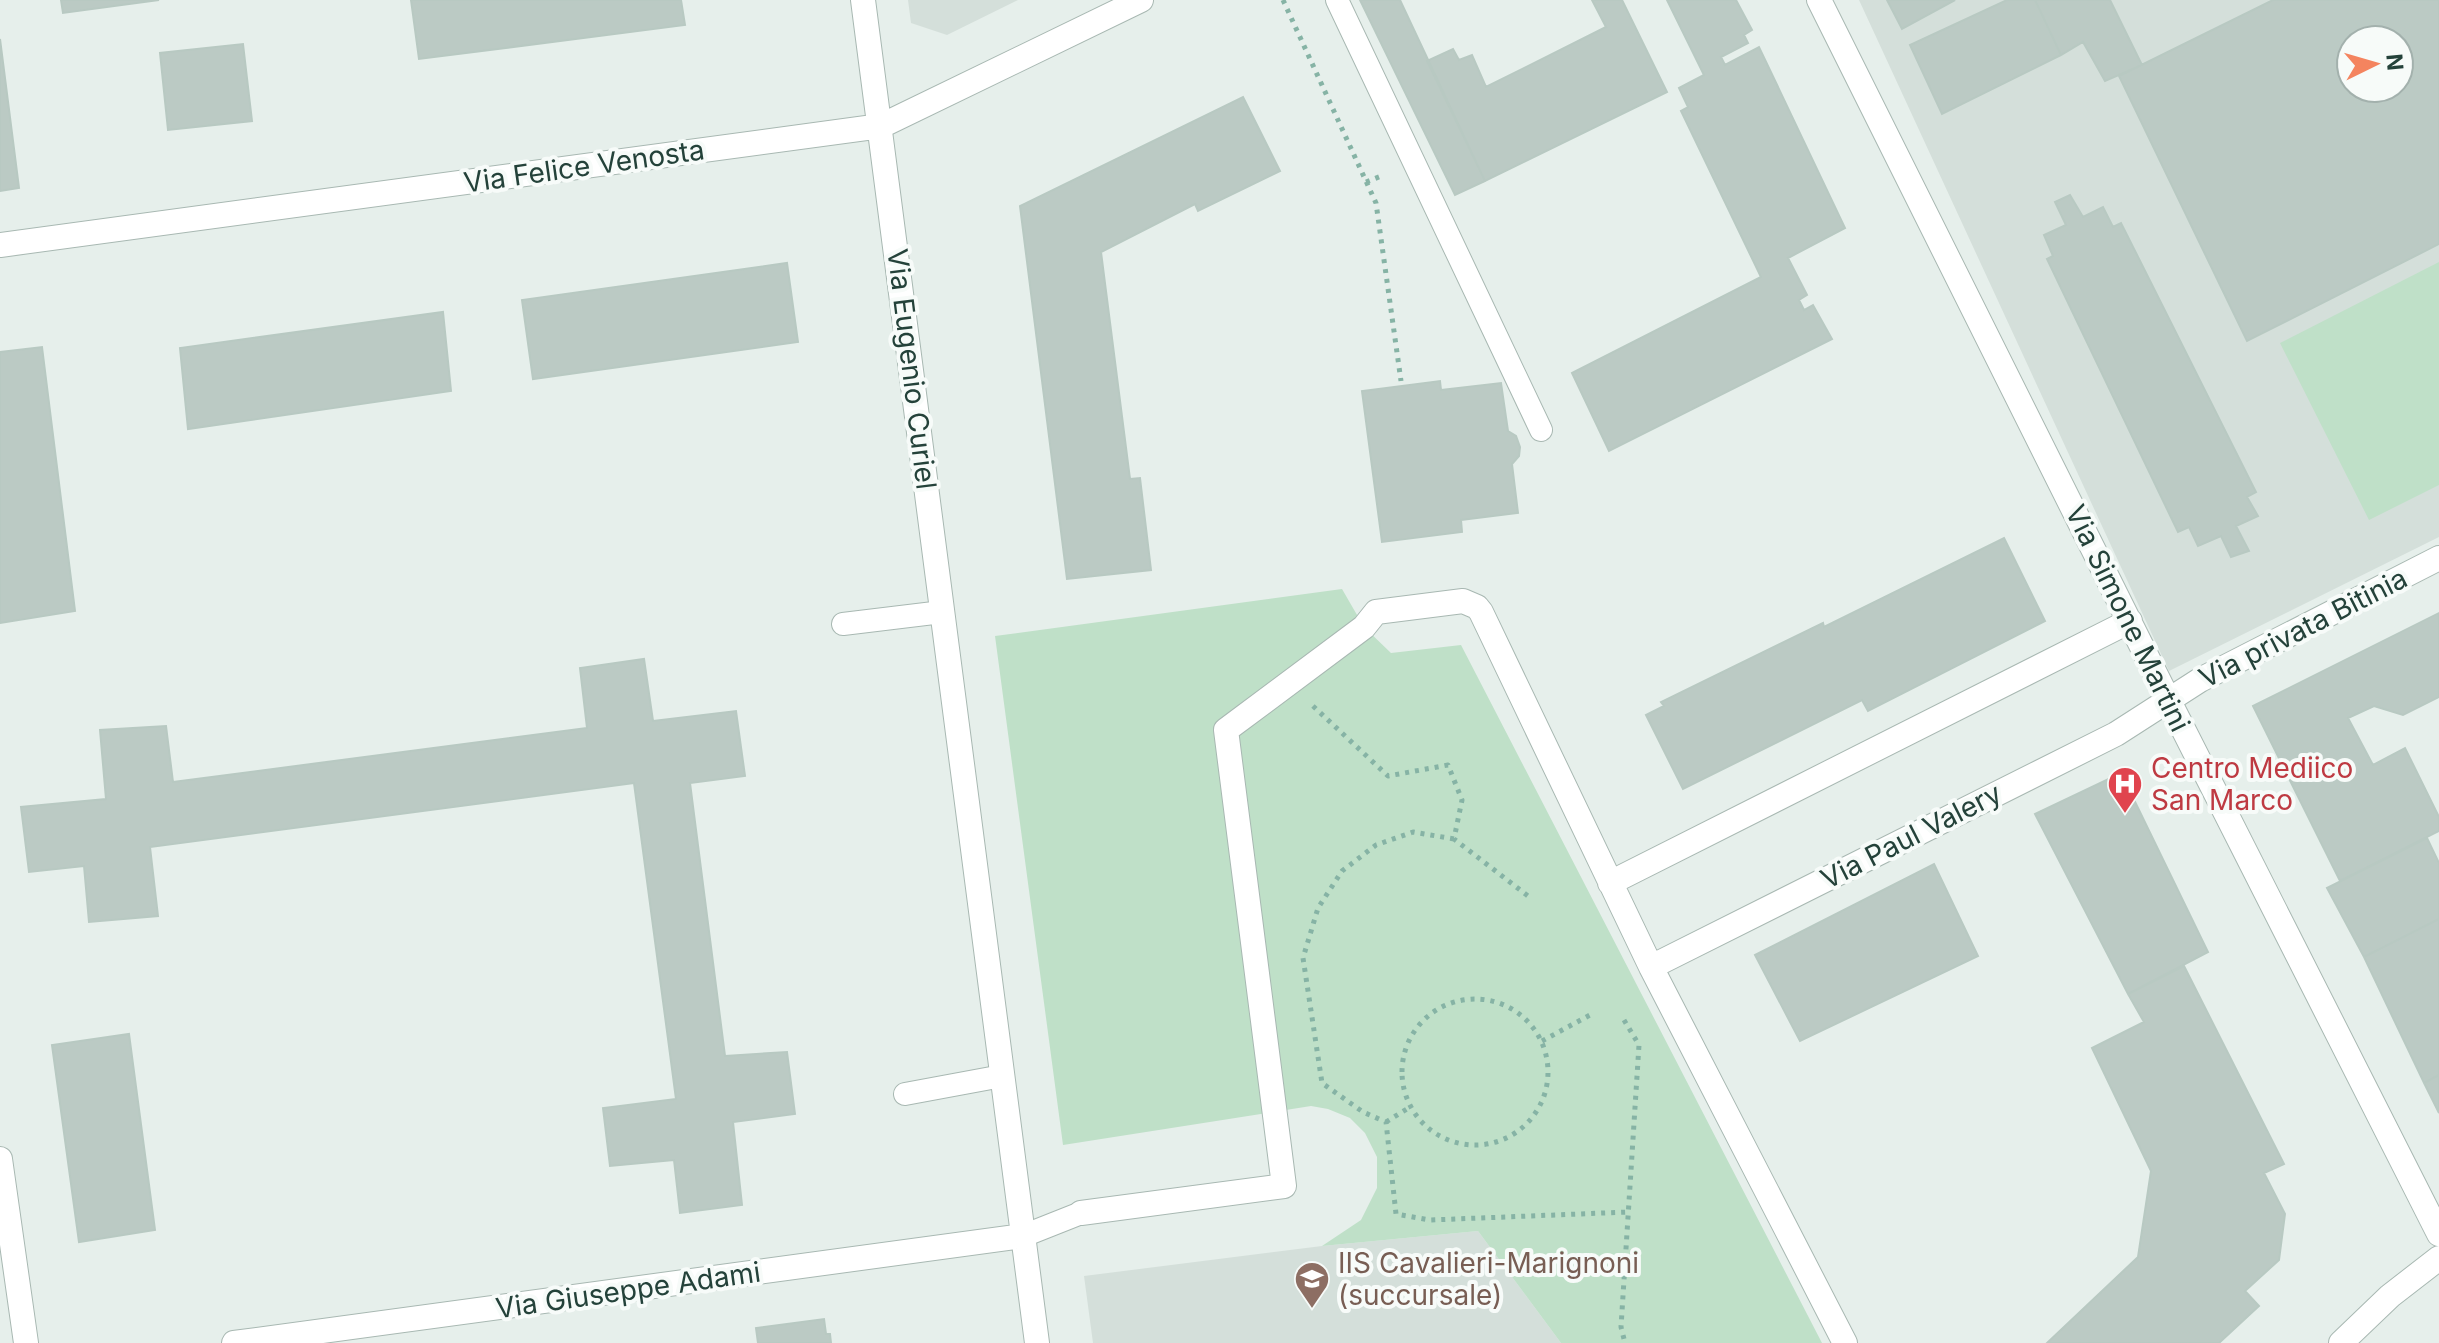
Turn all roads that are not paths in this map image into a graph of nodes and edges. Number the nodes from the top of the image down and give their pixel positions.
1 (863, 0) edge
2 (1141, 0) edge
3 (1337, 0) edge
4 (1819, 0) edge
5 (881, 126) junction
6 (0, 245) edge
7 (1541, 430) dead end
8 (2439, 558) edge
9 (942, 612) junction
10 (2130, 621) junction
11 (843, 624) dead end
12 (2169, 701) junction
13 (1610, 883) junction
14 (1651, 967) junction
15 (1002, 1076) junction
16 (905, 1094) dead end
17 (0, 1159) edge
18 (1081, 1213) joint
19 (2439, 1234) edge
20 (1023, 1236) junction
21 (2439, 1258) edge
22 (26, 1343) edge
23 (234, 1343) edge
24 (1037, 1343) edge
25 (1845, 1343) edge
26 (2341, 1343) edge

1 - 5 street, Via Eugenio Curiel
2 - 5 street, Via Felice Venosta
3 - 7 lane
4 - 10 street, Via Simone Martini
5 - 6 street, Via Felice Venosta
5 - 9 street, Via Eugenio Curiel
8 - 12 street, Via privata Bitinia
9 - 11 lane
9 - 15 street, Via Eugenio Curiel
10 - 12 street, Via Simone Martini
10 - 13 street
12 - 14 street, Via Paul Valery
12 - 19 street, Via Simone Martini
13 - 14 street
13 - 18 street
14 - 25 street
15 - 16 lane
15 - 20 street, Via Eugenio Curiel
17 - 22 street
18 - 20 lane
20 - 23 street, Via Giuseppe Adami
20 - 24 street, Via Eugenio Curiel
21 - 26 street

